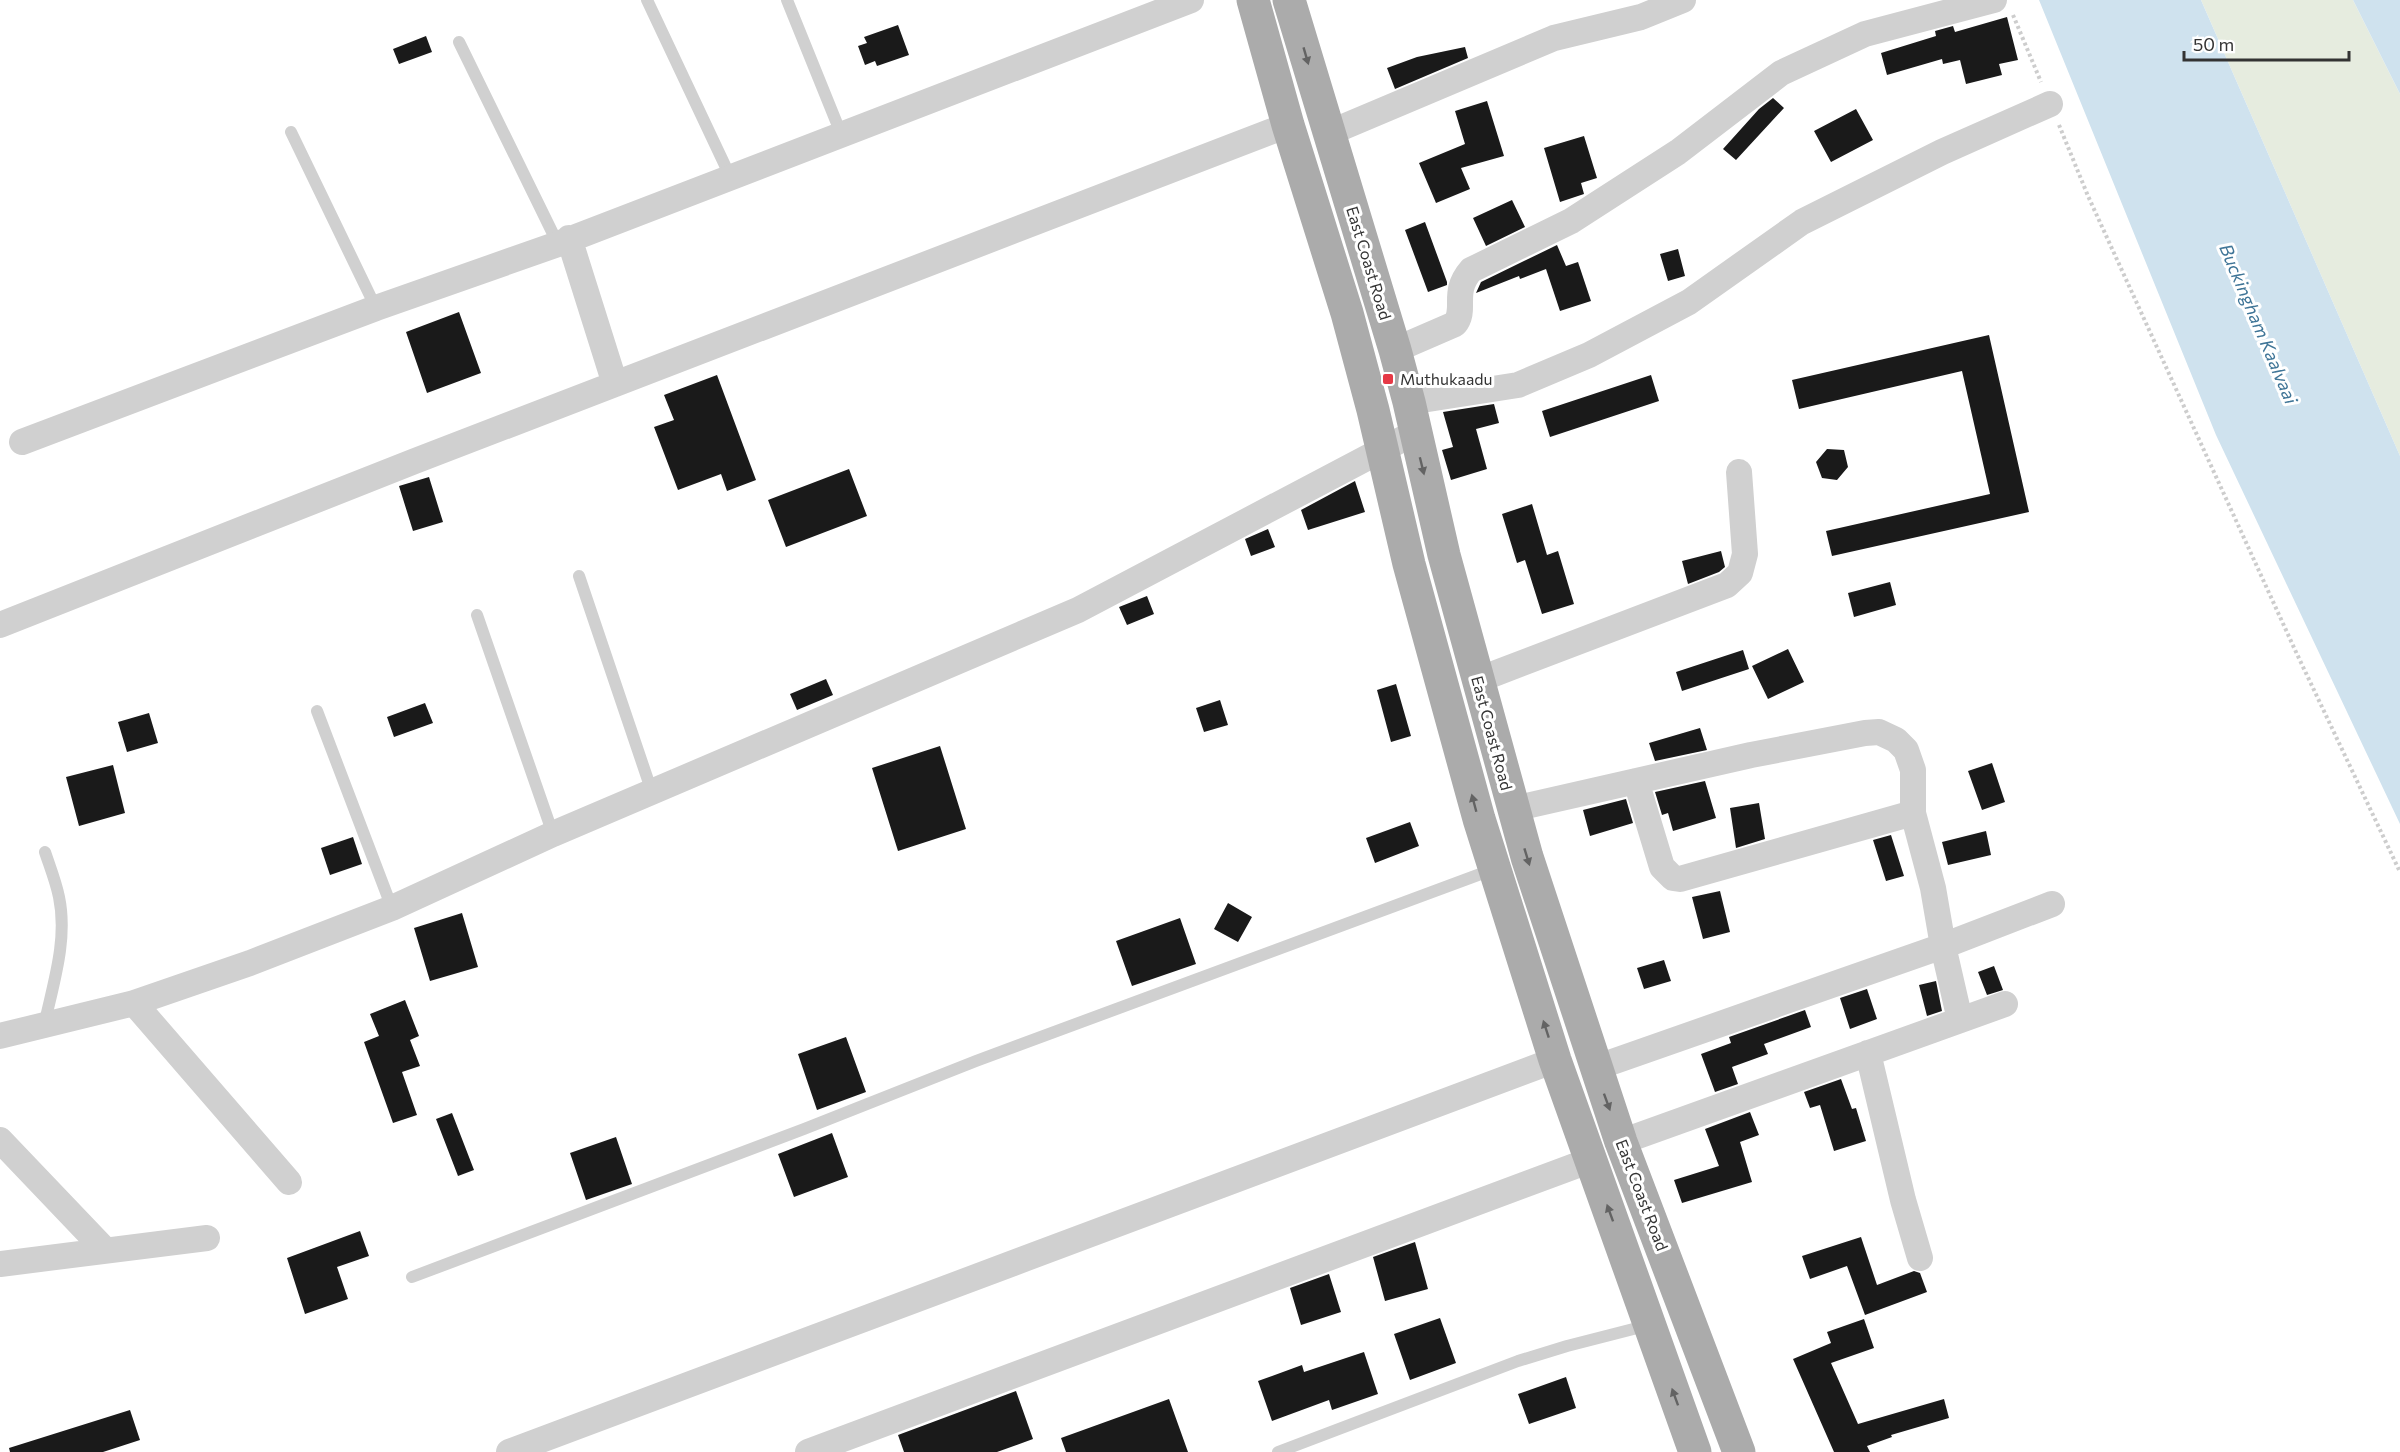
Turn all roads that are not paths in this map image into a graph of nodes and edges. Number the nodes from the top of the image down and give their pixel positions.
1 (647, 0) edge
2 (787, 0) edge
3 (1191, 0) edge
4 (1253, 0) edge
5 (1289, 0) edge
6 (1683, 0) edge
7 (2002, 5) edge
8 (1639, 8) edge
9 (459, 42) dead end
10 (2050, 104) road end
11 (1288, 125) junction
12 (291, 132) dead end
13 (1329, 133) junction
14 (842, 136) junction
15 (730, 176) junction
16 (563, 241) junction
17 (376, 308) junction
18 (1395, 350) junction
19 (615, 384) junction
20 (1412, 417) junction
21 (22, 442) dead end
22 (1381, 451) junction
23 (1739, 472) dead end
24 (579, 576) dead end
25 (477, 615) dead end
26 (0, 625) edge
27 (1478, 680) junction
28 (317, 711) dead end
29 (1636, 781) junction
30 (652, 792) junction
31 (1514, 809) junction
32 (1913, 813) junction
33 (553, 834) junction
34 (45, 852) dead end
35 (1495, 869) junction
36 (2052, 904) dead end
37 (392, 908) junction
38 (1943, 946) junction
39 (134, 1003) junction
40 (2005, 1004) dead end
41 (1960, 1020) junction
42 (44, 1026) junction
43 (0, 1036) edge
44 (1868, 1053) junction
45 (1555, 1060) junction
46 (1595, 1068) junction
47 (0, 1140) edge
48 (1622, 1142) junction
49 (1591, 1160) junction
50 (289, 1182) dead end
51 (207, 1238) dead end
52 (105, 1250) junction
53 (1920, 1258) dead end
54 (0, 1264) edge
55 (412, 1276) dead end
56 (1650, 1325) junction
57 (509, 1452) edge
58 (808, 1452) edge
59 (1278, 1452) edge
60 (1695, 1452) edge
61 (1739, 1452) edge

1 - 15 lane
2 - 14 lane
3 - 14 street
4 - 11 main road
5 -> 13 main road, East Coast Road
6 - 8 street
7 - 18 street
8 - 13 street
9 - 16 lane
10 - 20 street
11 - 19 street
11 - 22 main road
12 - 17 lane
13 - 18 main road, East Coast Road
14 - 15 street
15 - 16 street
16 - 17 street
16 - 19 street
17 - 21 street
18 - 20 main road, East Coast Road
19 - 26 street
20 - 22 street
20 -> 27 main road, East Coast Road
22 - 30 street
35 -> 22 main road
23 - 27 street
24 - 30 lane
25 - 33 lane
27 - 31 main road, East Coast Road
28 - 37 lane
29 - 31 street
29 - 32 street
29 - 32 street
30 - 33 street
31 -> 46 main road, East Coast Road
32 - 38 street
33 - 37 street
34 - 42 lane
45 -> 35 main road
35 - 55 lane
36 - 38 street
37 - 39 street
38 - 41 street
38 - 46 street
39 - 42 street
39 - 50 street
40 - 41 street
41 - 44 street
42 - 43 street
44 - 48 street
44 - 53 street
45 - 49 main road
45 - 57 street
46 -> 48 main road, East Coast Road
47 - 52 street
48 - 61 main road, East Coast Road
56 -> 49 main road
49 - 58 street
51 - 52 street
52 - 54 street
56 - 59 lane
60 -> 56 main road

